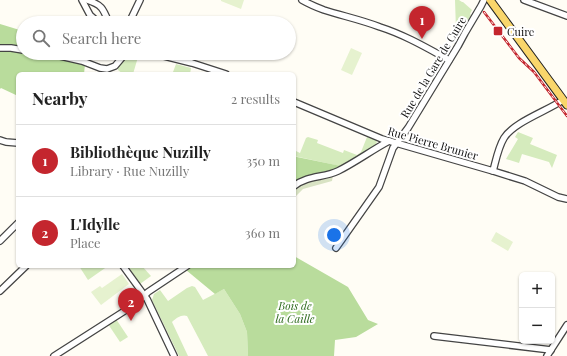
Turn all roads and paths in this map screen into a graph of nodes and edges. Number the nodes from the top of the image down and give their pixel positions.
1 (82, 0) edge
2 (87, 0) edge
3 (140, 0) edge
4 (302, 0) edge
5 (484, 0) edge
6 (490, 0) edge
7 (524, 0) edge
8 (91, 16) edge
9 (106, 16) edge
10 (132, 16) edge
11 (567, 16) edge
12 (0, 48) edge
13 (16, 49) edge
14 (76, 60) edge
15 (120, 60) edge
16 (180, 60) edge
17 (450, 60) junction
18 (220, 72) edge
19 (565, 102) edge
20 (296, 103) edge
21 (0, 140) edge
22 (389, 141) junction
23 (397, 142) junction
24 (16, 143) edge
25 (493, 170) junction
26 (296, 184) edge
27 (567, 199) edge
28 (16, 225) edge
29 (0, 241) edge
30 (336, 248) dead end
31 (24, 268) edge
32 (124, 268) edge
33 (176, 269) edge
34 (0, 292) edge
35 (144, 296) junction
36 (567, 325) edge
37 (434, 336) dead end
38 (551, 350) junction
39 (54, 356) edge
40 (174, 356) edge
41 (547, 356) edge

1 - 8 street
2 - 9 street
3 - 10 street
4 - 17 street
5 - 17 street, Rue de la Gare de Cuire
6 - 19 main road
7 - 11 street
12 - 13 street
14 - 15 street
16 - 18 street
17 - 23 street, Rue de la Gare de Cuire
19 - 25 street
20 - 22 street, Rue Pierre Brunier
21 - 24 street
22 - 23 street, Rue Pierre Brunier
22 - 26 street
23 - 25 street, Rue Pierre Brunier
23 - 30 street, Rue de la Gare de Cuire
25 - 27 street, Rue Pierre Brunier
28 - 29 street
31 - 34 street
32 - 35 street
33 - 35 street
35 - 39 street
35 - 40 street
36 - 38 street
37 - 38 street
38 - 41 street

